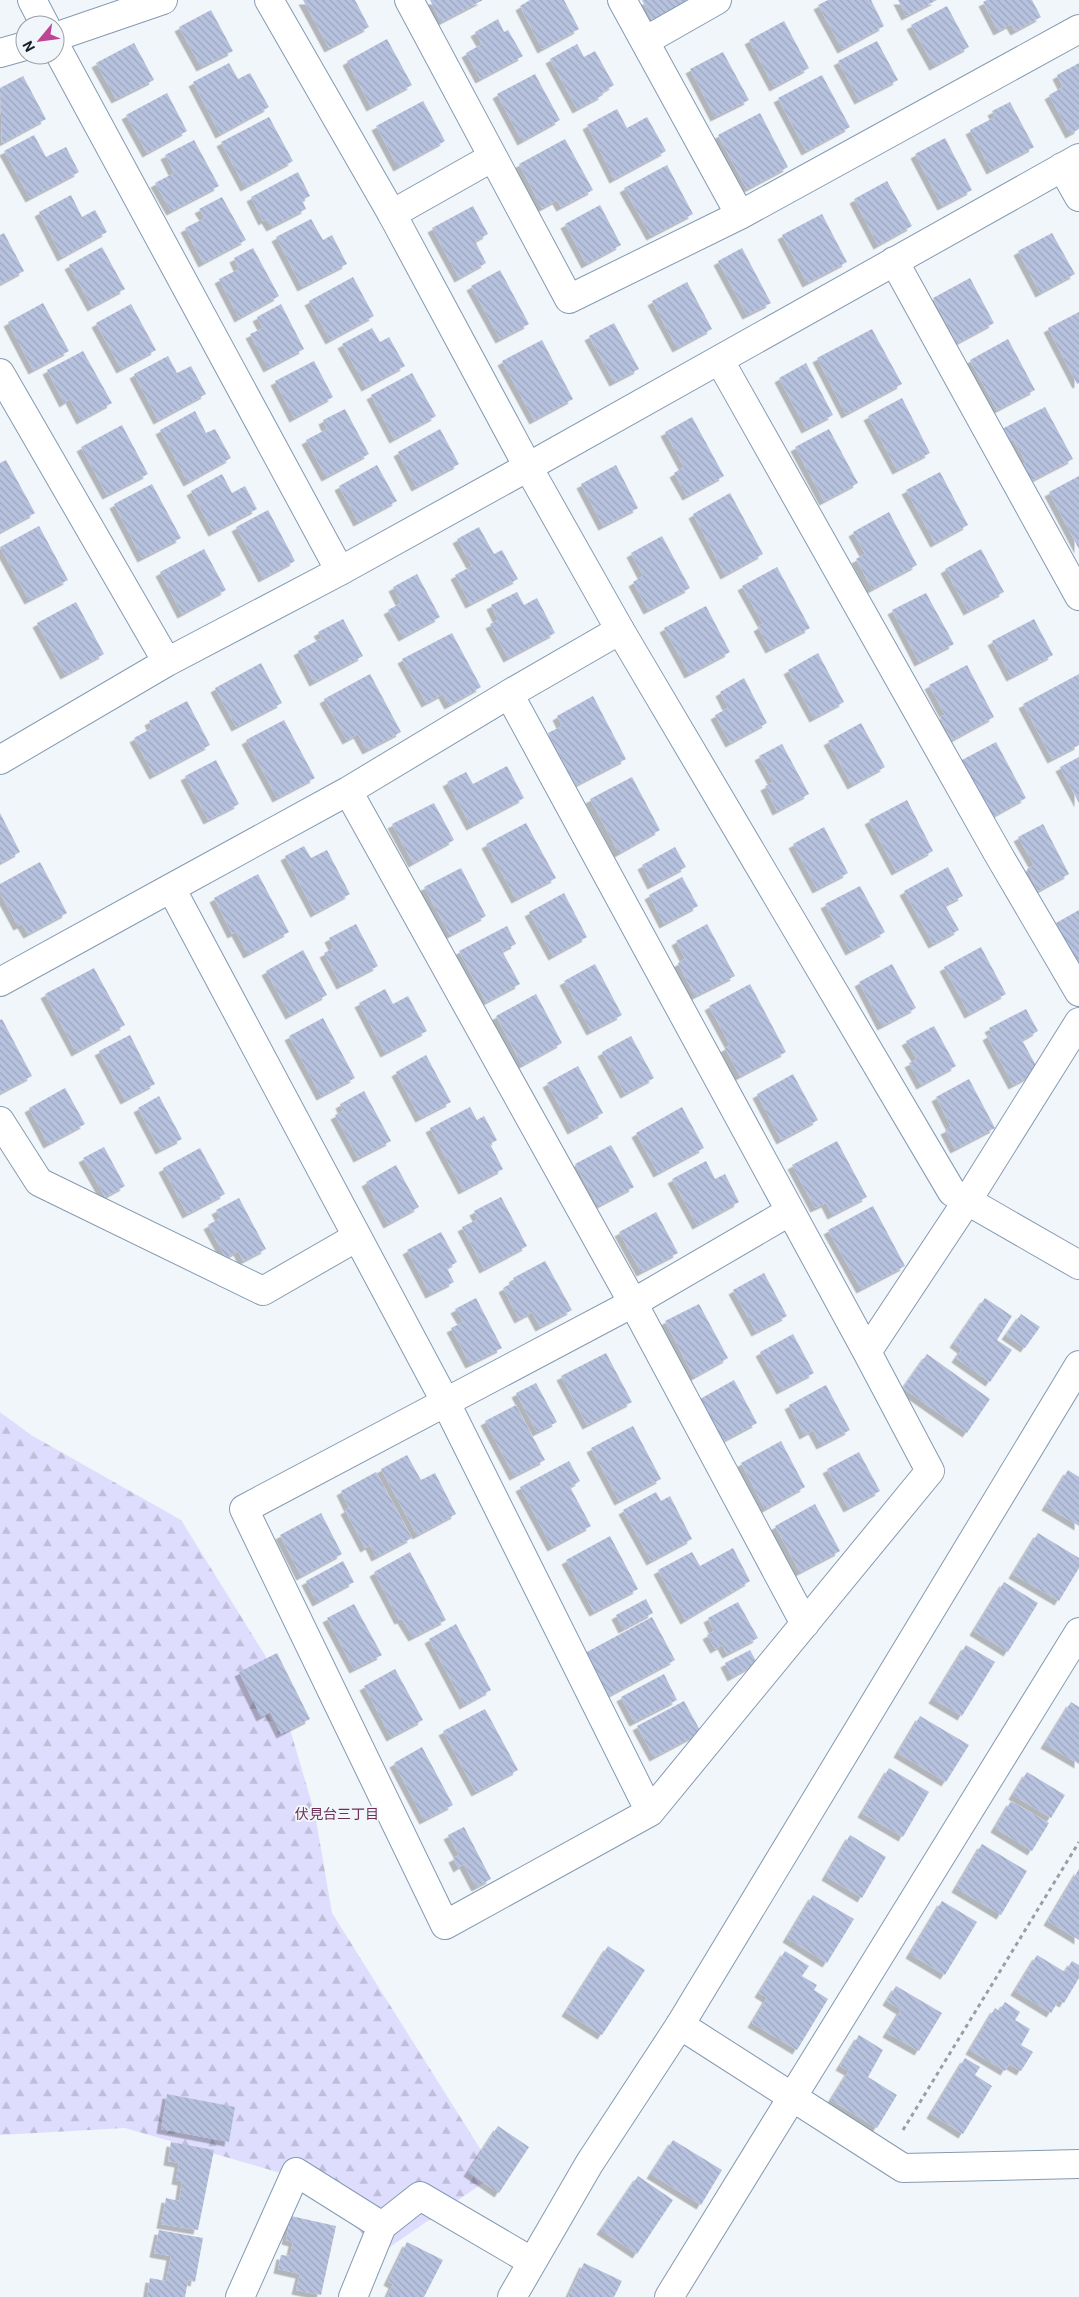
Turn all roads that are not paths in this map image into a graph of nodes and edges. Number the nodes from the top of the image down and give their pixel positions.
1 (32, 0) edge
2 (163, 0) edge
3 (269, 0) edge
4 (409, 0) edge
5 (622, 0) edge
6 (717, 0) edge
7 (40, 15) edge
8 (1079, 29) edge
9 (65, 34) edge
10 (645, 41) junction
11 (15, 49) edge
12 (0, 53) edge
13 (65, 63) edge
14 (493, 157) junction
15 (1070, 163) edge
16 (1079, 197) edge
17 (392, 214) junction
18 (740, 215) junction
19 (894, 261) junction
20 (720, 361) junction
21 (0, 373) edge
22 (528, 467) junction
23 (340, 571) junction
24 (1079, 596) edge
25 (620, 630) junction
26 (167, 662) junction
27 (509, 694) junction
28 (0, 760) edge
29 (348, 791) junction
30 (171, 888) junction
31 (0, 982) edge
32 (1079, 992) edge
33 (1079, 1022) edge
34 (0, 1120) edge
35 (967, 1201) junction
36 (789, 1212) junction
37 (357, 1237) junction
38 (1079, 1265) edge
39 (633, 1303) junction
40 (867, 1352) junction
41 (1079, 1365) edge
42 (446, 1403) junction
43 (805, 1624) junction
44 (1079, 1632) edge
45 (650, 1812) junction
46 (680, 2025) junction
47 (794, 2097) junction
48 (1079, 2164) edge
49 (382, 2226) junction
50 (531, 2261) junction
51 (240, 2297) edge
52 (353, 2297) edge
53 (512, 2297) edge
54 (669, 2297) edge

1 - 7 street
2 - 9 street
3 - 17 street
4 - 14 street
5 - 10 street
6 - 10 street
8 - 18 street
10 - 18 street
11 - 12 street
13 - 23 street
14 - 17 street
14 - 18 street
15 - 16 street
15 - 19 street
17 - 22 street
19 - 20 street
19 - 24 street
20 - 22 street
20 - 32 street
21 - 26 street
22 - 23 street
22 - 25 street
23 - 26 street
25 - 27 street
25 - 35 street
26 - 28 street
27 - 29 street
27 - 36 street
29 - 30 street
29 - 39 street
30 - 31 street
30 - 37 street
33 - 35 street
34 - 37 street
35 - 38 street
35 - 40 street
36 - 39 street
36 - 40 street
37 - 42 street
39 - 42 street
39 - 43 street
40 - 43 street
41 - 46 street
42 - 45 street
42 - 45 street
43 - 45 street
44 - 47 street
46 - 47 street
46 - 50 street
47 - 48 street
47 - 54 street
49 - 50 street
49 - 51 street
49 - 52 street
50 - 53 street

